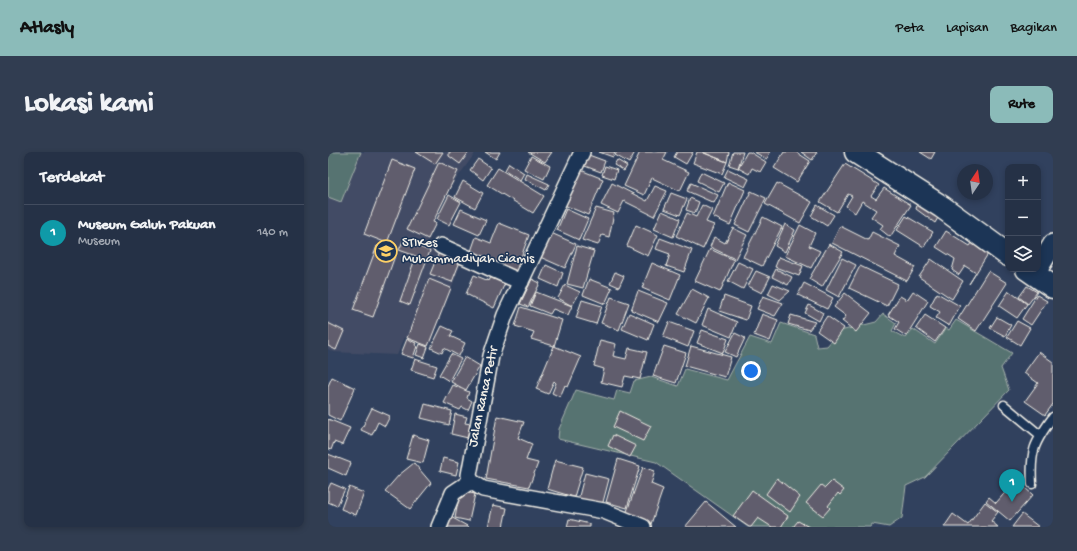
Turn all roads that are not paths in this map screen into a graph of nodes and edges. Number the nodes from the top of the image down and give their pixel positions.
1 (582, 152) edge
2 (856, 152) edge
3 (1053, 244) edge
4 (440, 246) dead end
5 (1005, 253) edge
6 (1041, 260) edge
7 (1036, 272) edge
8 (521, 282) junction
9 (1053, 287) edge
10 (1004, 405) dead end
11 (1053, 417) edge
12 (1040, 435) junction
13 (471, 481) junction
14 (1032, 484) dead end
15 (439, 527) edge
16 (643, 527) edge

1 - 8 street, Jalan Ranca Petir
2 - 5 main road
3 - 6 street
4 - 8 street
7 - 9 main road
8 - 13 street, Jalan Ranca Petir
10 - 12 lane
11 - 12 lane
12 - 14 lane
13 - 15 street
13 - 16 street

